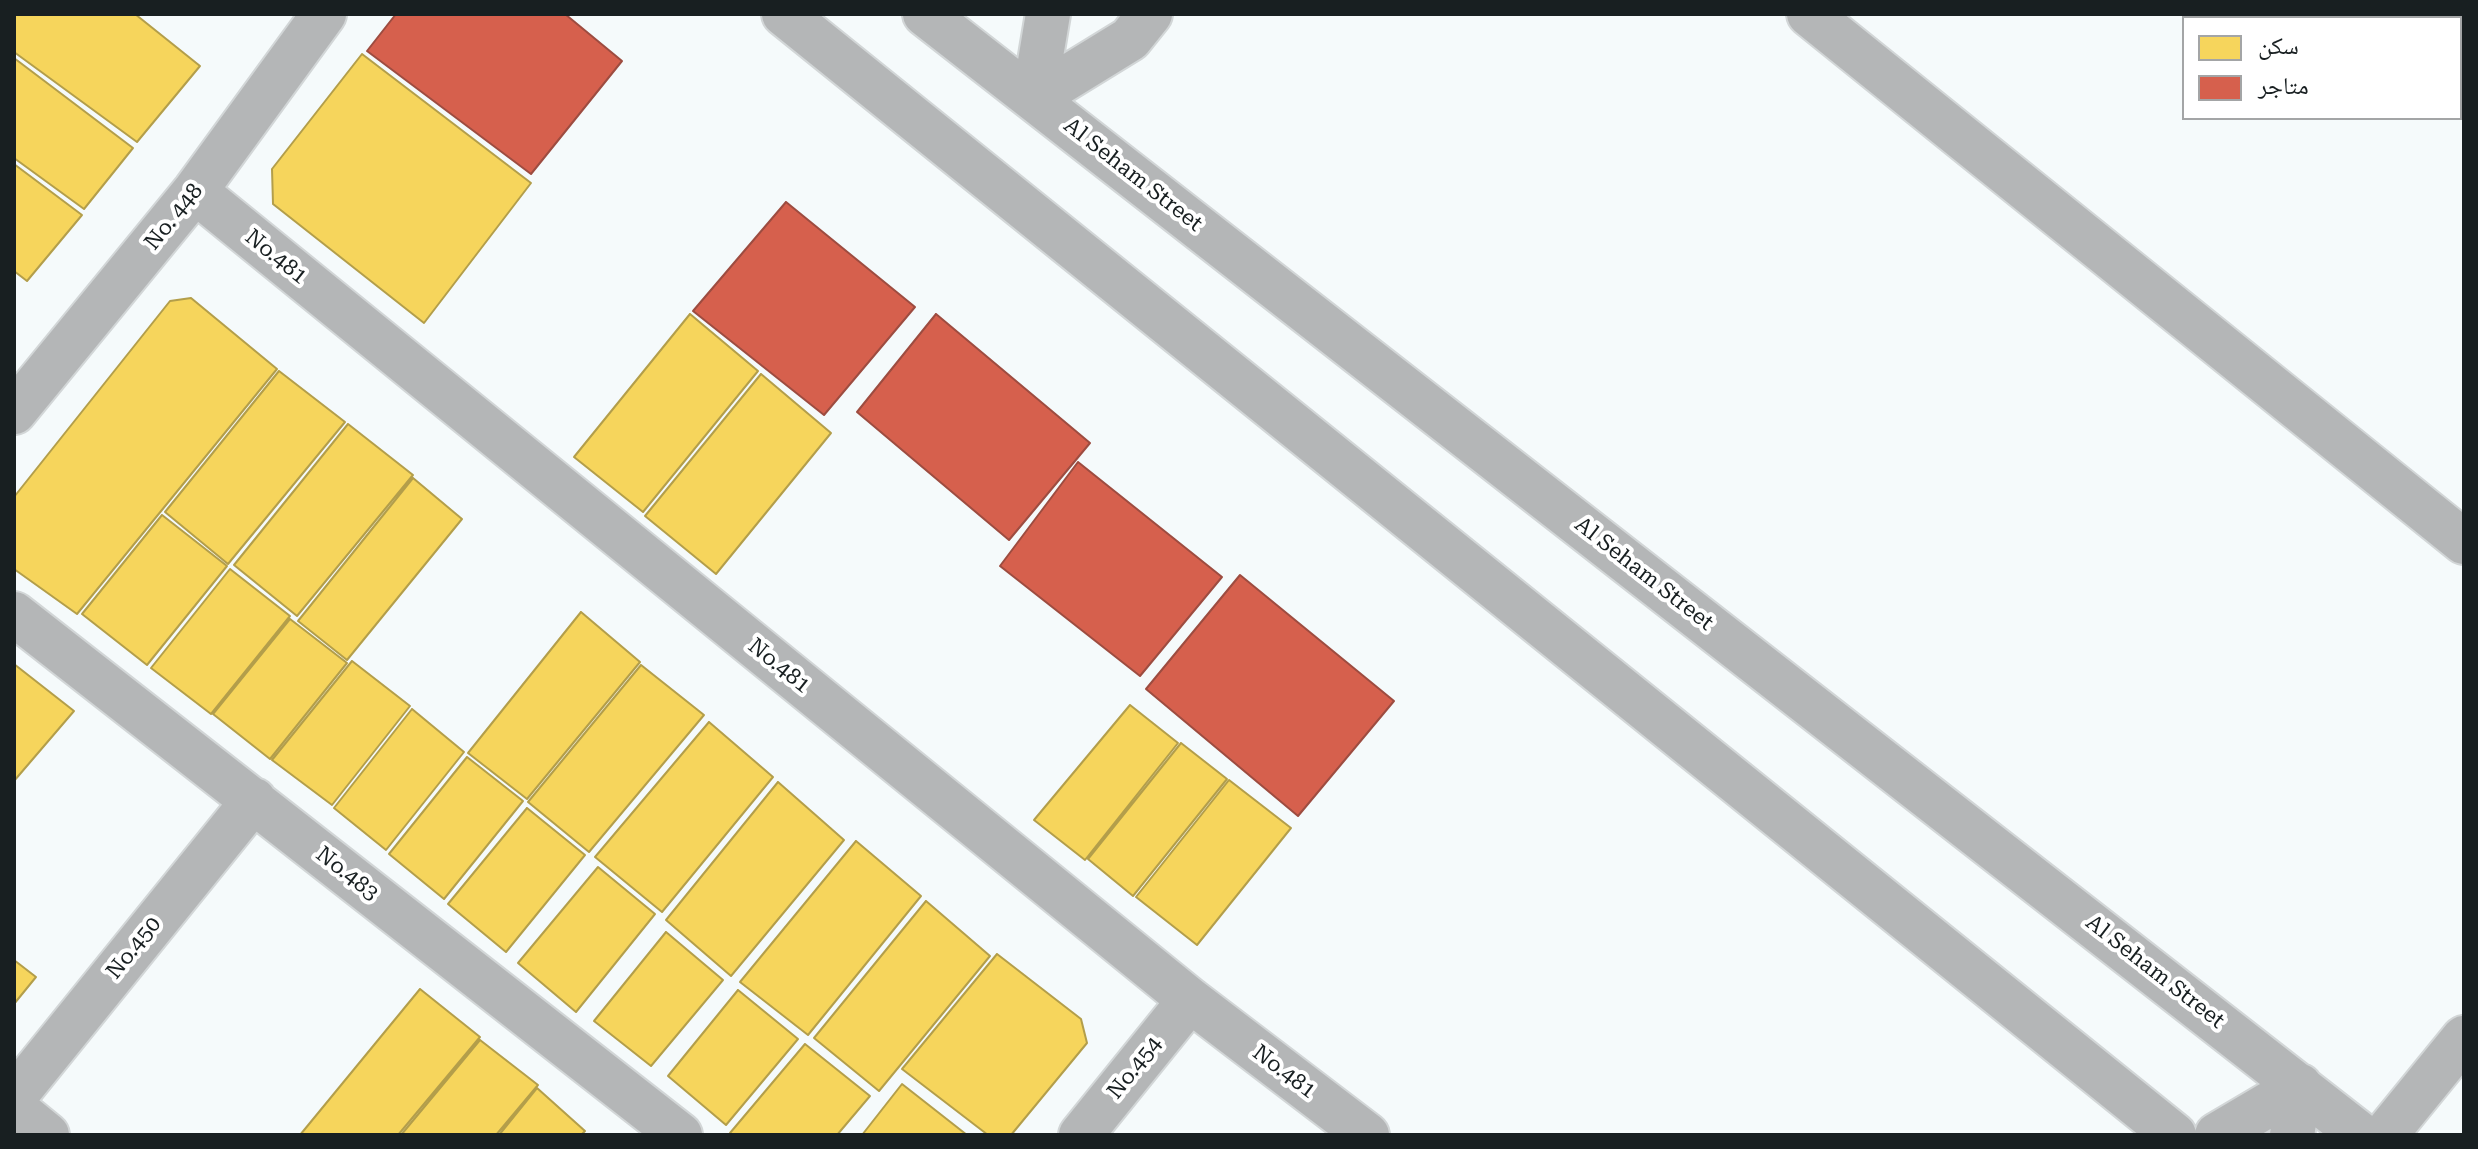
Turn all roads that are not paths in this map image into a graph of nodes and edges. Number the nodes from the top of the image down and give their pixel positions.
1 (324, 14) edge
2 (784, 14) edge
3 (925, 14) edge
4 (1048, 14) edge
5 (1150, 14) edge
6 (1809, 14) edge
7 (1034, 98) junction
8 (195, 191) junction
9 (14, 412) edge
10 (2464, 542) edge
11 (14, 614) edge
12 (254, 800) junction
13 (1190, 1000) junction
14 (2464, 1038) edge
15 (2300, 1086) junction
16 (14, 1097) edge
17 (14, 1108) edge
18 (47, 1135) edge
19 (680, 1135) edge
20 (1081, 1135) edge
21 (1367, 1135) edge
22 (2174, 1135) edge
23 (2217, 1135) edge
24 (2292, 1135) edge
25 (2361, 1135) edge
26 (2385, 1135) edge

1 - 8 street, No. 448
2 - 22 street
3 - 7 street, Al Seham Street
4 - 7 street
5 - 7 street
6 - 10 street
7 - 15 street, Al Seham Street
8 - 9 street, No. 448
8 - 13 street, No.481
11 - 12 street, No.483
12 - 16 street, No.450
12 - 19 street, No.483
13 - 20 street, No.454
13 - 21 street, No.481
14 - 26 street
15 - 23 street
15 - 24 street
15 - 25 street, Al Seham Street
17 - 18 street

